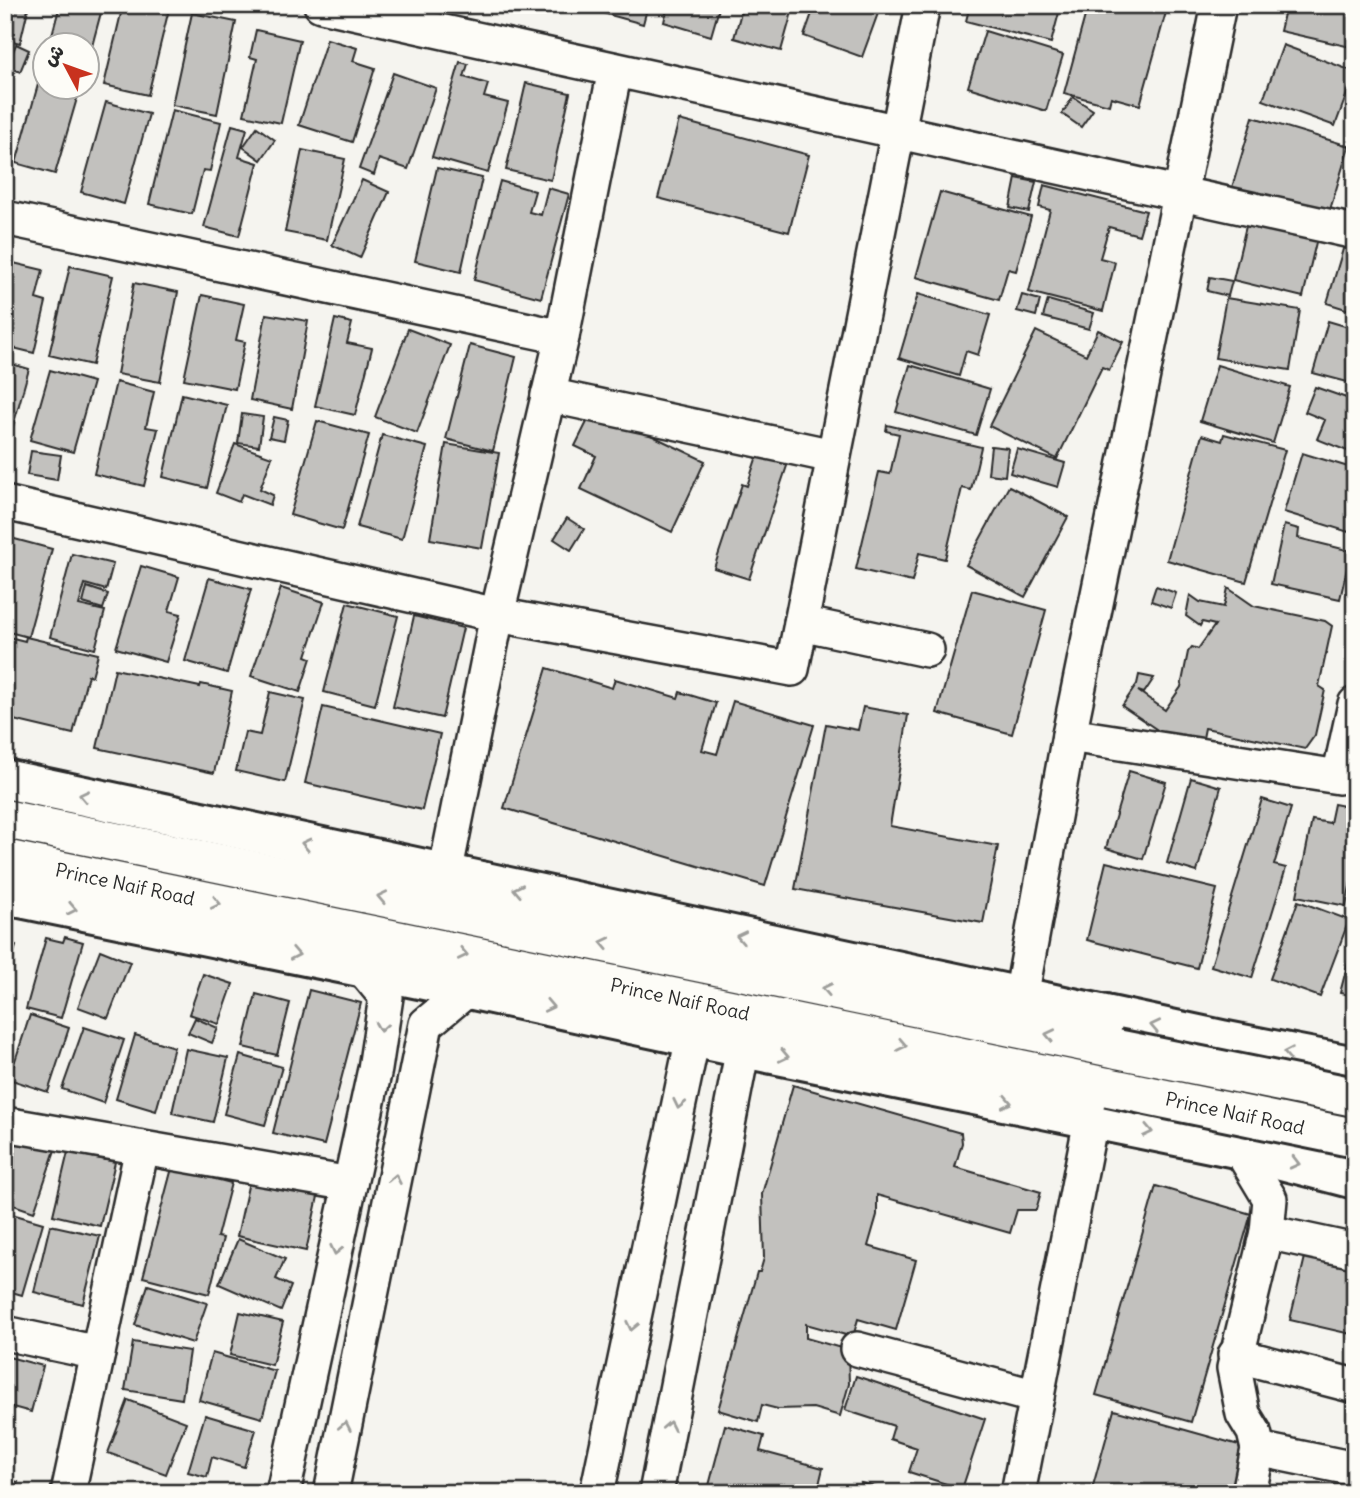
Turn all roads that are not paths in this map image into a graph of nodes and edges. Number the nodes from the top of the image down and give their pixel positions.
1 (321, 5) edge
2 (923, 5) edge
3 (1219, 5) edge
4 (615, 70) junction
5 (897, 132) junction
6 (1180, 194) junction
7 (5, 218) edge
8 (1355, 232) edge
9 (562, 337) junction
10 (548, 395) junction
11 (834, 456) junction
12 (5, 503) edge
13 (497, 615) junction
14 (801, 623) junction
15 (927, 650) dead end
16 (1355, 704) edge
17 (1069, 734) junction
18 (5, 779) edge
19 (5, 818) edge
20 (5, 859) edge
21 (445, 874) junction
22 (5, 895) edge
23 (362, 968) junction
24 (468, 989) junction
25 (1021, 997) junction
26 (693, 1037) junction
27 (1222, 1040) junction
28 (743, 1048) junction
29 (1355, 1066) edge
30 (1355, 1097) edge
31 (1100, 1104) junction
32 (5, 1124) edge
33 (1355, 1138) edge
34 (1222, 1146) junction
35 (142, 1147) junction
36 (666, 1163) junction
37 (719, 1171) junction
38 (1352, 1177) edge
39 (350, 1184) junction
40 (1267, 1232) junction
41 (1355, 1251) edge
42 (5, 1333) edge
43 (857, 1349) dead end
44 (98, 1353) junction
45 (1235, 1355) junction
46 (1355, 1386) edge
47 (1037, 1397) junction
48 (1258, 1449) junction
49 (1355, 1469) edge
50 (68, 1493) edge
51 (283, 1493) edge
52 (331, 1493) edge
53 (597, 1493) edge
54 (656, 1493) edge
55 (1018, 1493) edge
56 (1250, 1493) edge

1 - 4 street
2 - 5 street
3 - 6 street
4 - 5 street
4 - 9 street
5 - 6 street
5 - 11 street
6 - 8 street
6 - 17 street
7 - 9 street
9 - 10 street
10 - 11 street
10 - 13 street
11 - 14 street
12 - 13 street
13 - 14 street
13 - 21 street
14 - 15 street
16 - 17 street
17 - 25 street
21 -> 18 main road
30 -> 19 main road, Prince Naif Road, bridge
20 -> 31 main road, Prince Naif Road
25 -> 21 main road
22 -> 23 main road, Prince Naif Road
23 - 24 main road, Prince Naif Road
23 -> 39 street
24 -> 26 main road, Prince Naif Road
52 -> 24 street
27 -> 25 main road
26 - 28 main road, Prince Naif Road
26 -> 36 street
29 -> 27 main road
27 - 34 main road
28 -> 31 main road, Prince Naif Road
28 - 37 street
31 - 33 main road, Prince Naif Road, bridge
31 -> 34 main road, Prince Naif Road
31 - 47 street
32 - 35 street
34 -> 38 main road, Prince Naif Road
34 - 40 street
35 - 39 street
35 - 44 street
36 - 37 street
36 -> 53 street
54 -> 37 street
39 -> 51 street
40 - 41 street
40 - 45 street
42 - 44 street
43 - 47 street
44 - 50 street
45 - 46 street
45 - 48 street
47 - 55 street
48 - 49 street
48 - 56 street

